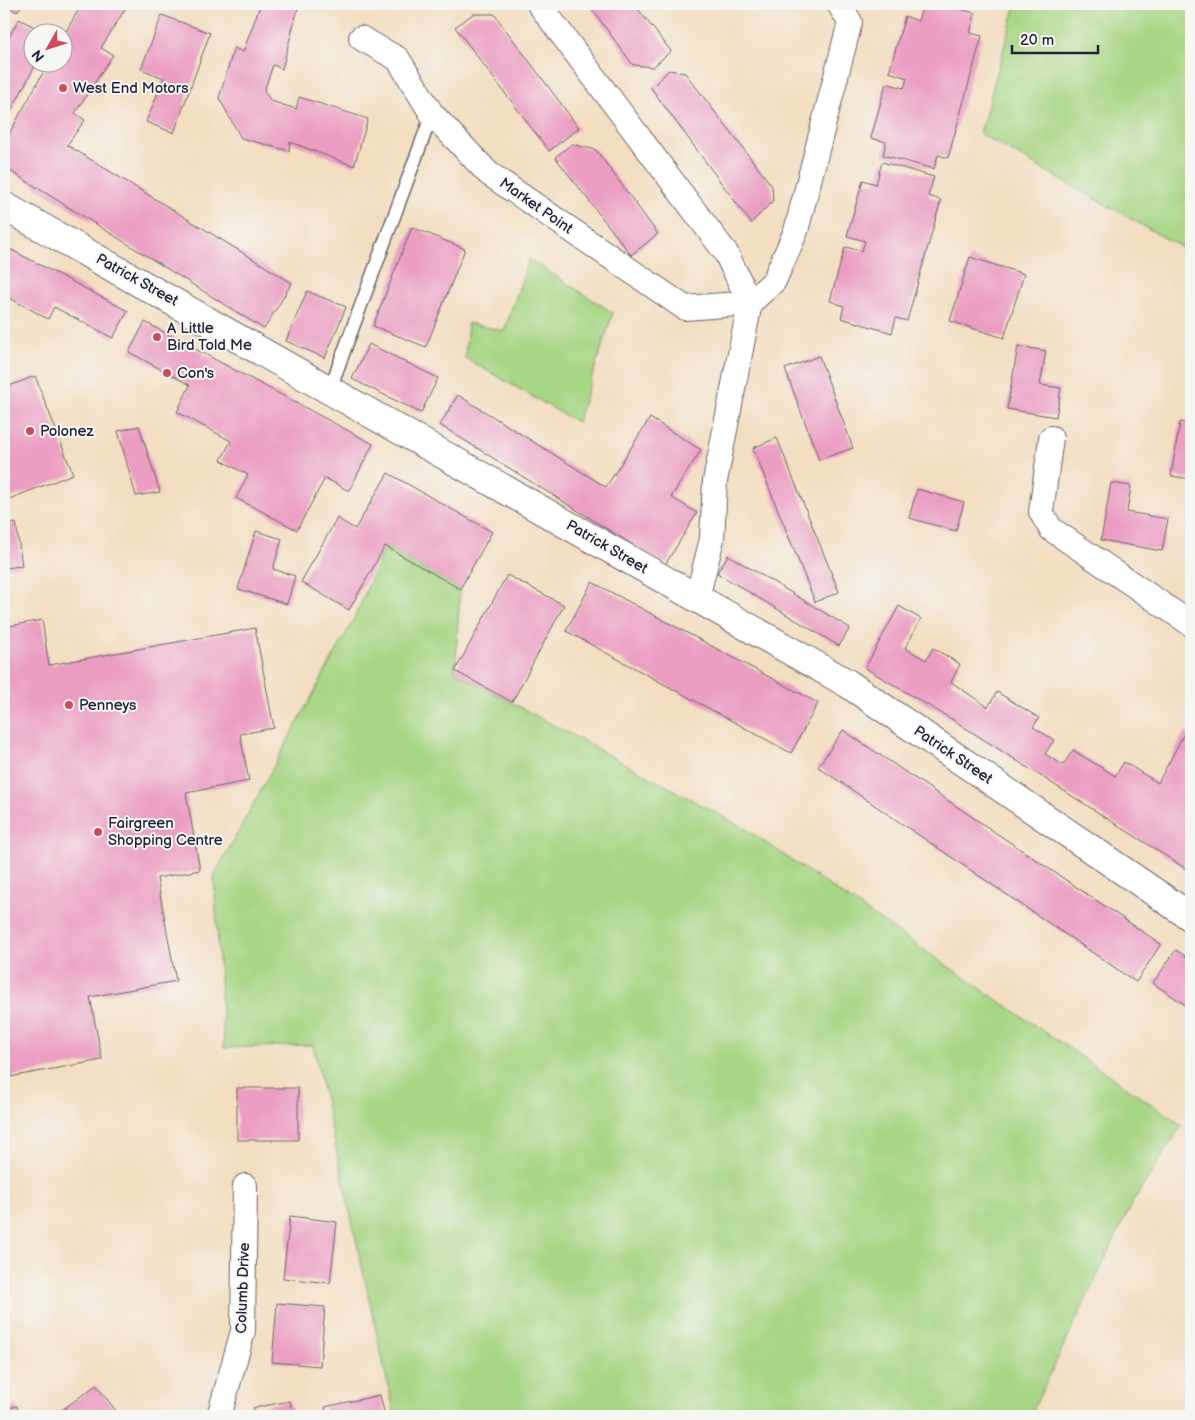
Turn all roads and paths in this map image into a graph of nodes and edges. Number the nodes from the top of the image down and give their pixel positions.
1 (539, 4) edge
2 (839, 4) edge
3 (361, 38) dead end
4 (432, 114) junction
5 (4, 206) edge
6 (750, 303) junction
7 (330, 389) junction
8 (1051, 438) dead end
9 (697, 598) junction
10 (1191, 624) edge
11 (1191, 917) edge
12 (245, 1186) dead end
13 (219, 1416) edge

1 - 6 street
2 - 6 street
3 - 4 street, Market Point
4 - 6 street, Market Point
4 - 7 lane
5 - 7 main road, Patrick Street
6 - 9 street
7 - 9 main road, Patrick Street
8 - 10 street
9 - 11 main road, Patrick Street
12 - 13 street, Columb Drive

